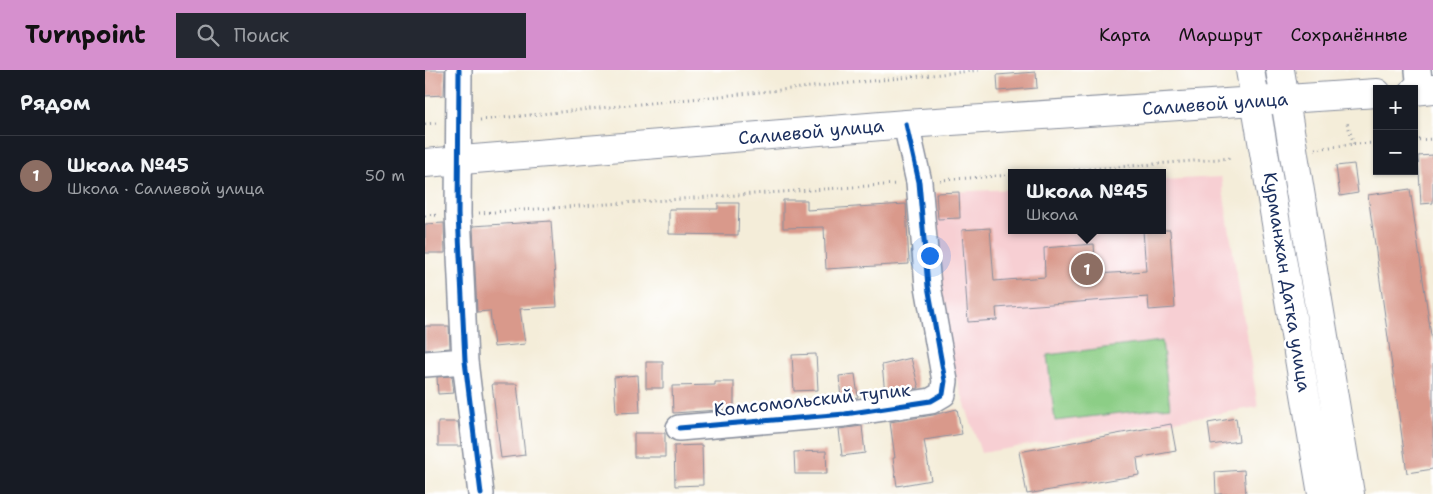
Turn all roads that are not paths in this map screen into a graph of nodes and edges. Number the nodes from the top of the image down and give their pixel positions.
1 (459, 70) edge
2 (1250, 70) edge
3 (1280, 70) edge
4 (1373, 93) edge
5 (1285, 100) junction
6 (1256, 102) junction
7 (906, 124) junction
8 (458, 160) junction
9 (425, 163) edge
10 (465, 361) junction
11 (425, 364) edge
12 (679, 428) dead end
13 (481, 494) edge
14 (1322, 494) edge
15 (1350, 494) edge

1 - 8 street
2 - 6 main road, Курманжан Датка улица
3 - 5 main road, Курманжан Датка улица
4 - 5 main road, Салиевой улица
5 - 6 main road, Салиевой улица
5 - 15 main road, Курманжан Датка улица
6 - 7 main road, Салиевой улица
6 - 14 main road, Курманжан Датка улица
7 - 8 main road, Салиевой улица
7 - 12 street, Комсомольский тупик
8 - 9 main road, Салиевой улица
8 - 10 street
10 - 11 street
10 - 13 street

